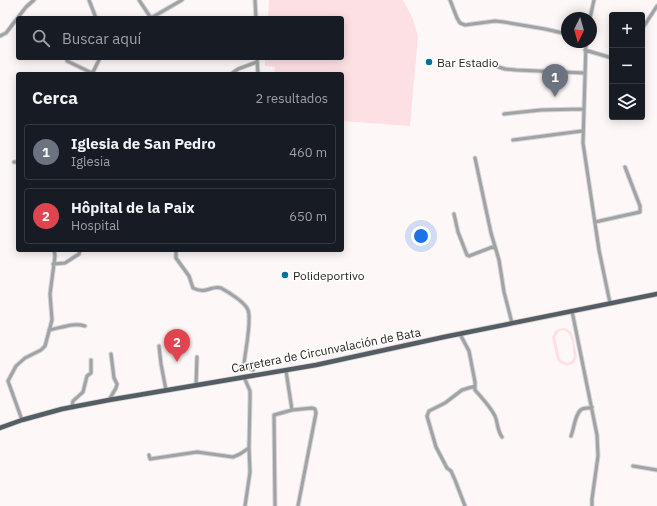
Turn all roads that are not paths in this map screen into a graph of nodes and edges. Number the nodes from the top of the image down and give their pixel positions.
1 (34, 0) edge
2 (89, 0) edge
3 (139, 0) edge
4 (182, 0) edge
5 (255, 0) edge
6 (450, 0) edge
7 (594, 0) edge
8 (657, 6) edge
9 (591, 12) edge
10 (20, 16) edge
11 (95, 16) edge
12 (150, 16) edge
13 (154, 16) edge
14 (256, 16) edge
15 (16, 20) edge
16 (645, 24) edge
17 (561, 33) edge
18 (0, 36) edge
19 (585, 50) joint
20 (609, 57) edge
21 (99, 60) edge
22 (257, 60) edge
23 (66, 61) dead end
24 (486, 63) dead end
25 (88, 72) edge
26 (93, 72) edge
27 (234, 72) edge
28 (258, 72) edge
29 (585, 73) junction
30 (583, 108) junction
31 (504, 114) dead end
32 (582, 131) junction
33 (513, 140) dead end
34 (475, 158) dead end
35 (625, 167) dead end
36 (454, 214) dead end
37 (595, 222) junction
38 (495, 246) junction
39 (54, 252) edge
40 (80, 252) edge
41 (176, 252) edge
42 (53, 264) junction
43 (657, 294) edge
44 (610, 304) junction
45 (572, 310) junction
46 (512, 323) junction
47 (85, 326) dead end
48 (49, 330) junction
49 (460, 334) junction
50 (159, 346) dead end
51 (111, 354) dead end
52 (197, 357) dead end
53 (90, 360) dead end
54 (253, 370) dead end
55 (286, 370) junction
56 (244, 377) junction
57 (196, 385) junction
58 (475, 386) junction
59 (166, 390) junction
60 (109, 400) junction
61 (72, 407) junction
62 (592, 407) junction
63 (292, 410) junction
64 (22, 420) junction
65 (0, 428) edge
66 (571, 436) dead end
67 (502, 437) dead end
68 (249, 448) junction
69 (149, 455) dead end
70 (633, 466) dead end
71 (657, 470) edge
72 (245, 506) edge
73 (275, 506) edge
74 (298, 506) edge
75 (465, 506) edge
76 (592, 506) edge

1 - 10 street
2 - 11 street
3 - 12 street
4 - 13 street
5 - 14 street
6 - 17 street
7 - 9 street
8 - 16 street
15 - 18 street
19 - 20 street
19 - 29 street
21 - 26 street
22 - 27 street
22 - 28 street
23 - 25 street
24 - 29 street
29 - 30 street
30 - 31 street
30 - 32 street
32 - 33 street
32 - 37 street
34 - 38 street
35 - 37 street
36 - 38 street
37 - 44 street
38 - 46 street
39 - 42 street
40 - 42 street
41 - 54 street
42 - 48 street
43 - 44 main road, Carretera de Circunvalación de Bata
44 - 45 main road, Carretera de Circunvalación de Bata
45 - 46 main road, Carretera de Circunvalación de Bata
45 - 62 street
46 - 49 main road, Carretera de Circunvalación de Bata
47 - 48 street
48 - 64 street
49 - 55 main road, Carretera de Circunvalación de Bata
49 - 58 street
50 - 59 street
51 - 60 street
52 - 57 street
53 - 61 street
55 - 56 main road, Carretera de Circunvalación de Bata
55 - 63 street
56 - 57 main road, Carretera de Circunvalación de Bata
56 - 68 street
57 - 59 main road, Carretera de Circunvalación de Bata
58 - 67 street
58 - 75 street
59 - 60 main road, Carretera de Circunvalación de Bata
60 - 61 main road, Carretera de Circunvalación de Bata
61 - 64 main road, Carretera de Circunvalación de Bata
62 - 66 street
62 - 76 street
63 - 73 street
63 - 74 street
64 - 65 main road, Carretera de Circunvalación de Bata
68 - 69 street
68 - 72 street
70 - 71 street

